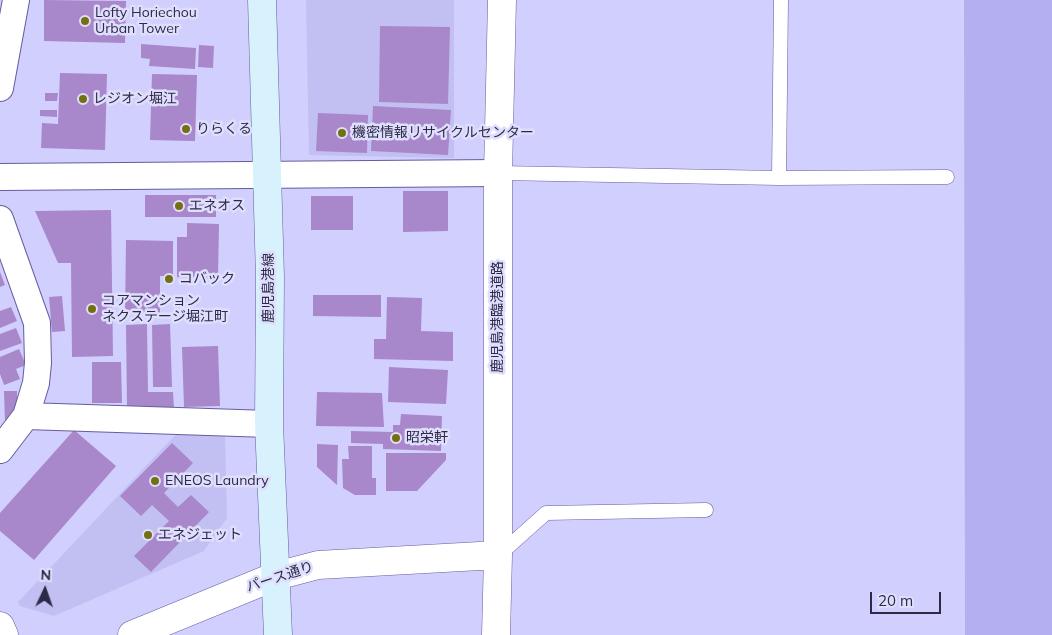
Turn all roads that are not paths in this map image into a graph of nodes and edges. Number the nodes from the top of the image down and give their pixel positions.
1 (16, 0) edge
2 (262, 0) edge
3 (502, 0) edge
4 (781, 0) edge
5 (0, 88) edge
6 (498, 172) junction
7 (266, 174) junction
8 (0, 177) edge
9 (947, 177) dead end
10 (779, 178) junction
11 (0, 219) edge
12 (26, 416) junction
13 (269, 424) junction
14 (0, 450) edge
15 (706, 510) dead end
16 (498, 555) junction
17 (276, 576) junction
18 (0, 626) edge
19 (4, 635) edge
20 (132, 635) edge
21 (278, 635) edge
22 (496, 635) edge

1 - 5 street
2 - 7 main road, 鹿児島港線
3 - 6 street, 鹿児島港臨港道路
4 - 10 lane
6 - 7 street
6 - 10 lane
6 - 16 street, 鹿児島港臨港道路
7 - 8 street
7 - 13 main road, 鹿児島港線
9 - 10 lane
11 - 12 street
12 - 13 street
12 - 14 street
13 - 17 main road, 鹿児島港線
15 - 16 lane
16 - 17 street, パース通り
16 - 22 street, 鹿児島港臨港道路
17 - 20 street, パース通り
17 - 21 main road, 鹿児島港線
18 - 19 street

